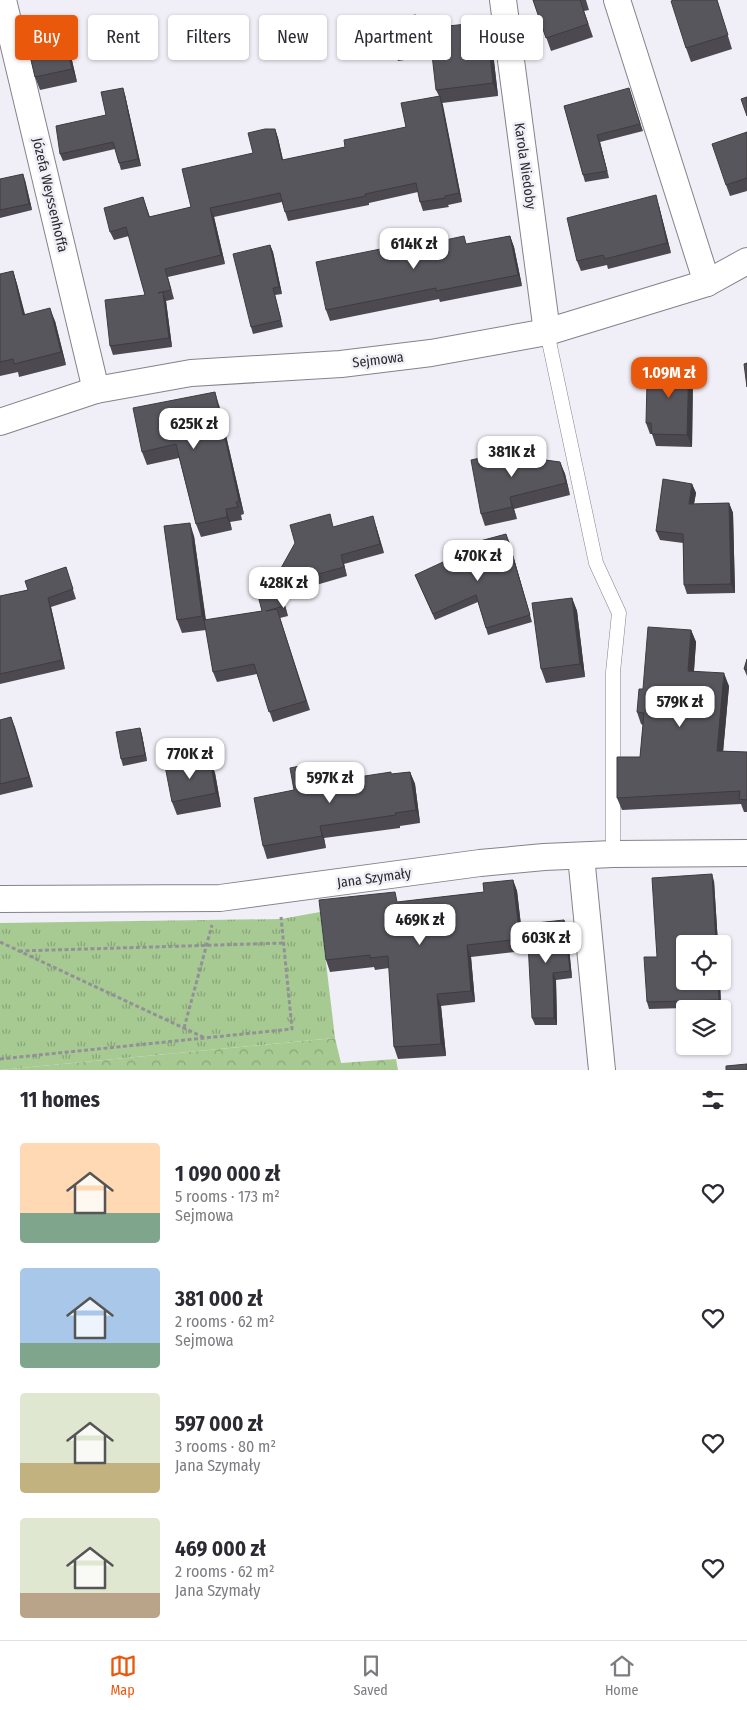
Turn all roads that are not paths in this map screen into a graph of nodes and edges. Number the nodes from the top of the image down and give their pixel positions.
1 (3, 0) edge
2 (503, 0) edge
3 (617, 0) edge
4 (747, 261) edge
5 (707, 283) junction
6 (547, 332) junction
7 (96, 390) junction
8 (0, 422) edge
9 (747, 853) edge
10 (613, 854) junction
11 (581, 856) junction
12 (0, 898) edge
13 (602, 1070) edge

1 - 7 street, Józefa Weyssenhoffa
2 - 6 street, Karola Niedoby
3 - 5 street
4 - 5 street, Sejmowa
5 - 6 street, Sejmowa
6 - 7 street, Sejmowa
6 - 10 lane
7 - 8 street, Sejmowa
9 - 10 street, Jana Szymały
10 - 11 street, Jana Szymały
11 - 12 street, Jana Szymały
11 - 13 street

